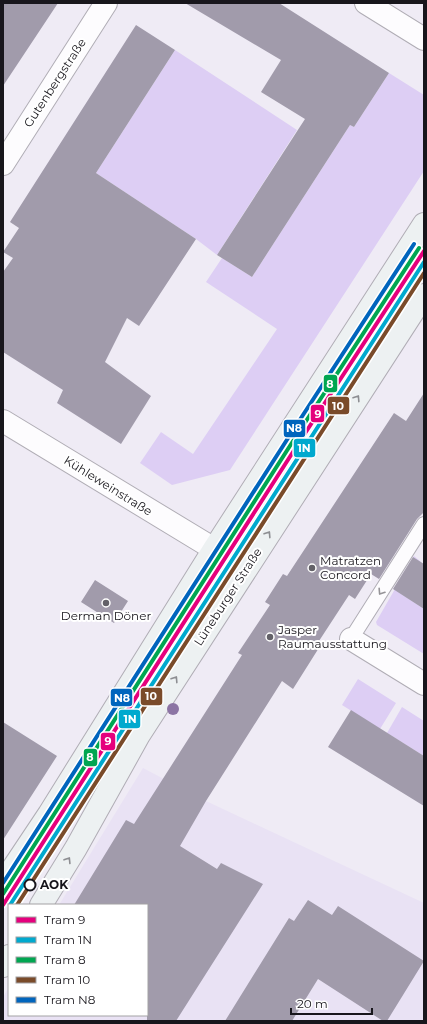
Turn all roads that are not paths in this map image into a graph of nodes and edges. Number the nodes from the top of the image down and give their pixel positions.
1 (106, 3) edge
2 (366, 3) edge
3 (424, 39) edge
4 (3, 164) edge
5 (424, 224) edge
6 (424, 294) edge
7 (3, 421) edge
8 (424, 524) edge
9 (214, 549) junction
10 (351, 639) joint
11 (424, 684) edge
12 (3, 883) edge
13 (42, 904) edge

1 - 4 street, Gutenbergstraße
2 - 3 street
5 - 9 main road
13 -> 6 main road, Lüneburger Straße
7 - 9 street, Kühleweinstraße
8 -> 10 lane
9 - 12 main road
10 - 11 street

